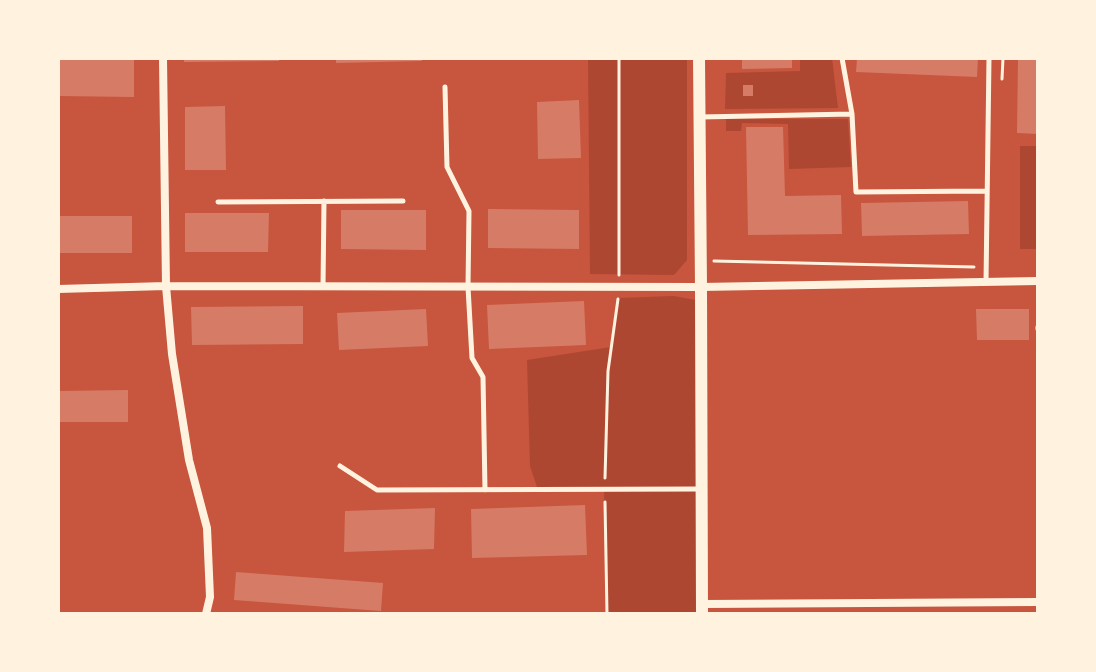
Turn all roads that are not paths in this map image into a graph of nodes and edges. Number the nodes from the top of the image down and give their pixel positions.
1 (163, 58) edge
2 (699, 58) edge
3 (842, 58) edge
4 (989, 58) edge
5 (445, 87) dead end
6 (852, 114) junction
7 (700, 117) junction
8 (987, 191) junction
9 (324, 201) junction
10 (403, 201) dead end
11 (218, 202) dead end
12 (1038, 281) edge
13 (986, 282) junction
14 (166, 286) junction
15 (323, 287) junction
16 (468, 287) junction
17 (701, 287) junction
18 (58, 289) edge
19 (340, 466) dead end
20 (701, 489) junction
21 (485, 490) junction
22 (1038, 602) edge
23 (702, 609) edge
24 (206, 614) edge

1 - 14 street
2 - 7 street
3 - 6 lane
4 - 8 lane
5 - 16 lane
6 - 7 lane
6 - 8 lane
7 - 17 street
8 - 13 lane
9 - 10 lane
9 - 11 lane
9 - 15 lane
12 - 13 street
13 - 17 street
14 - 15 street
14 - 18 street
14 - 24 street
15 - 16 street
16 - 17 street
16 - 21 lane
17 - 20 street
19 - 21 lane
20 - 21 lane
20 - 23 street
22 - 23 street

